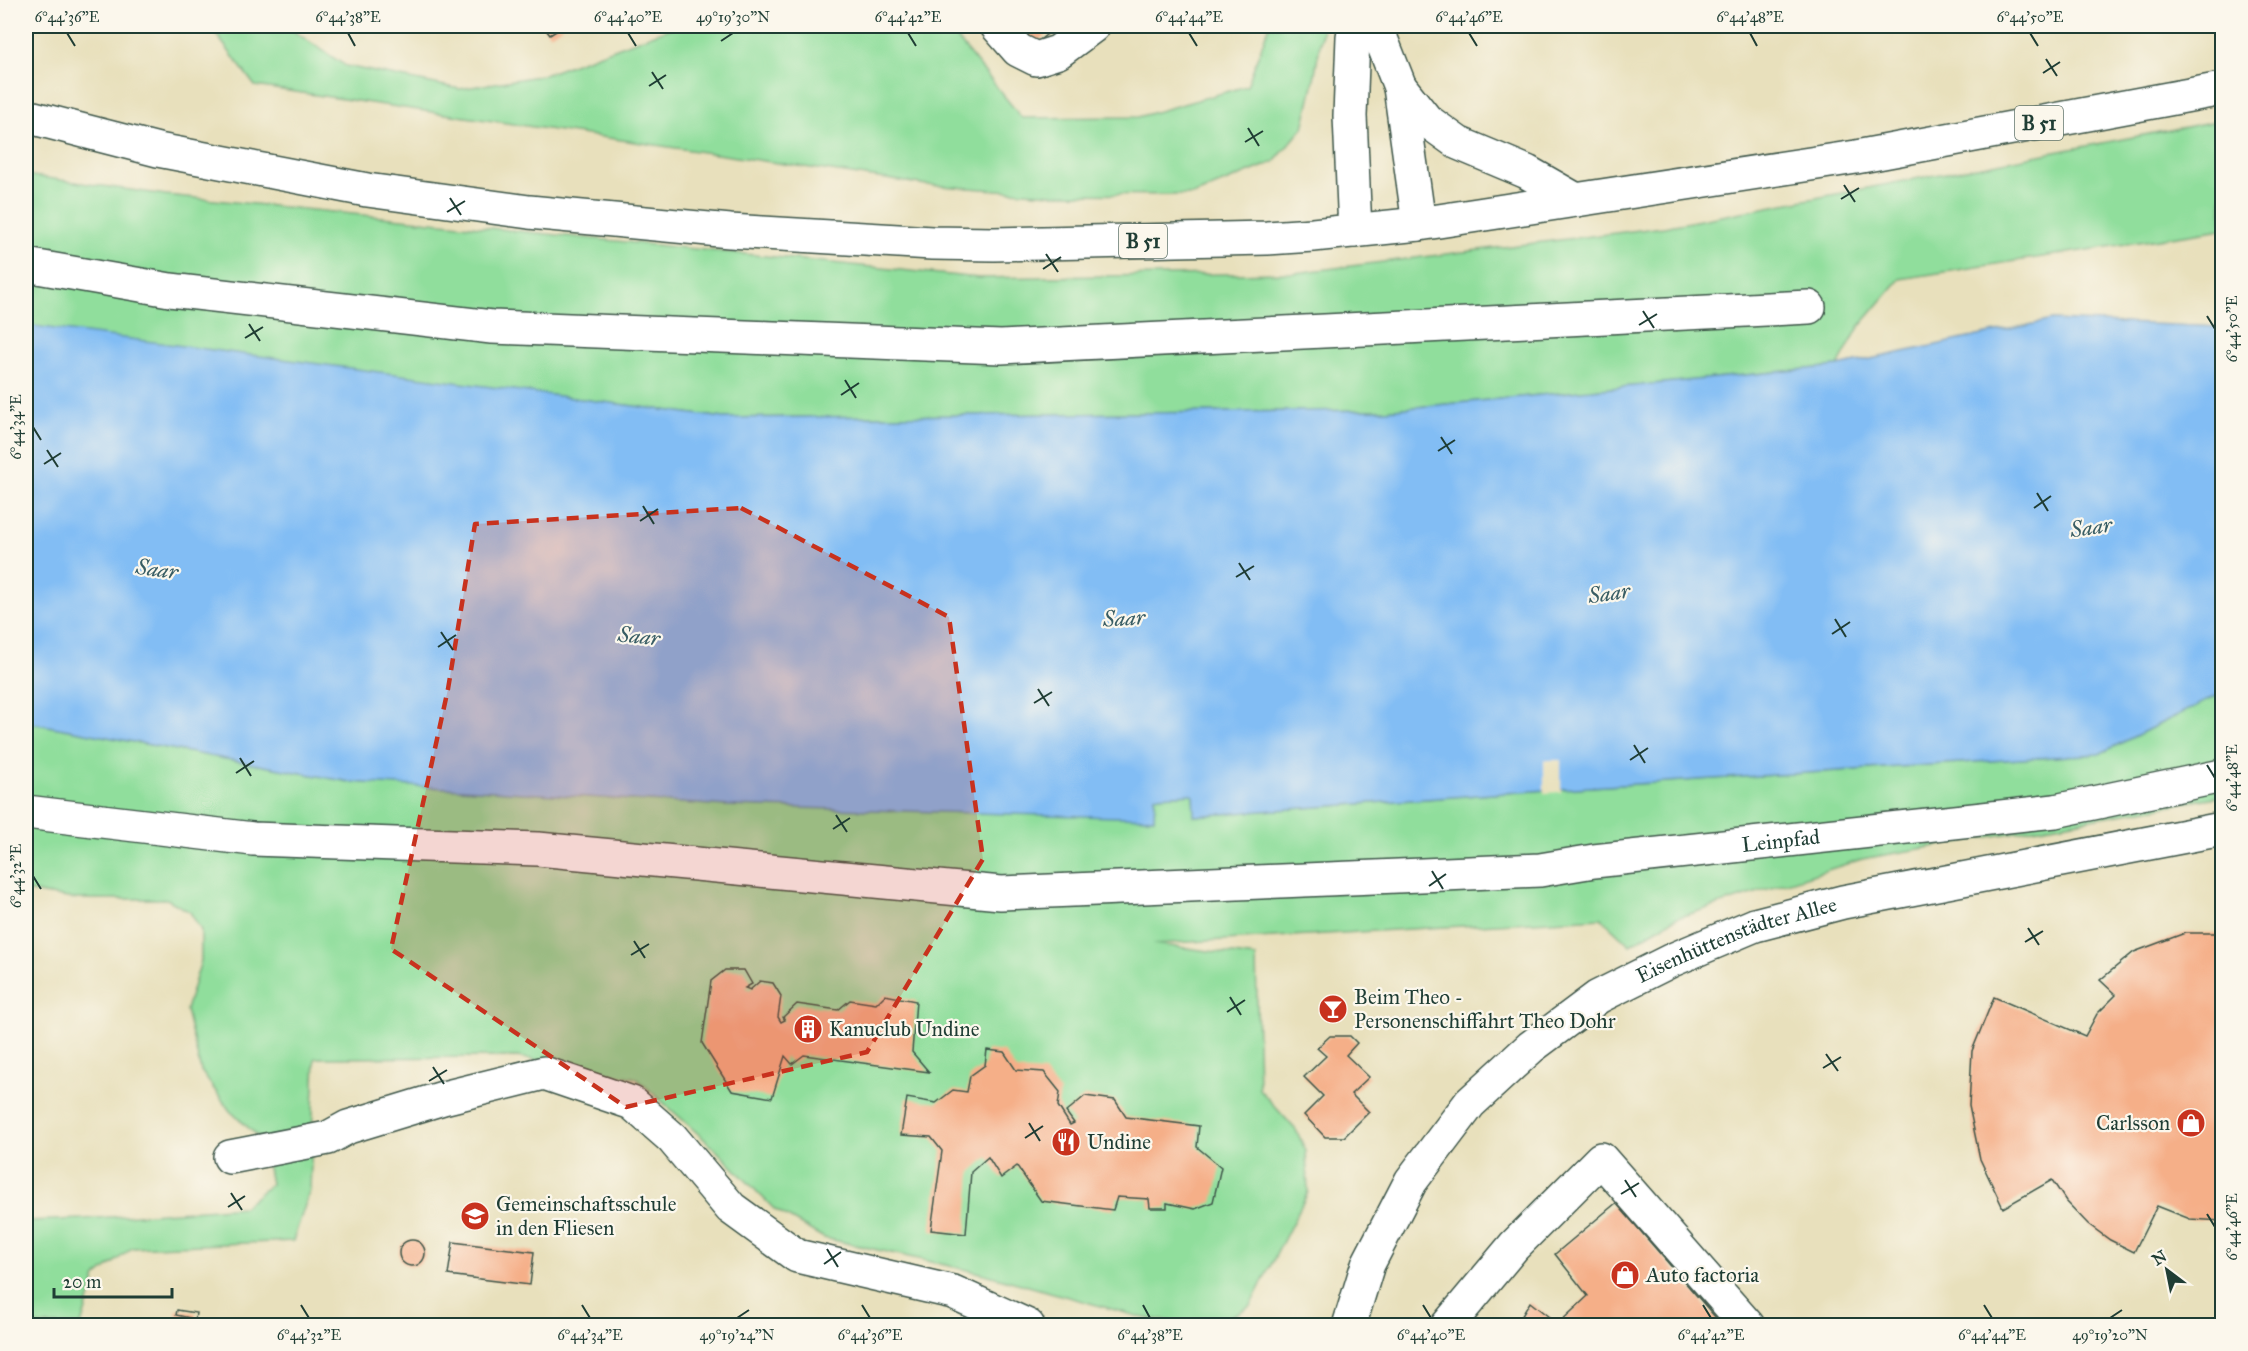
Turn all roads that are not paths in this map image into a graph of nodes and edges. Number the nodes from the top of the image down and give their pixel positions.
1 (997, 26) edge
2 (1093, 26) edge
3 (1355, 26) edge
4 (1376, 26) edge
5 (1400, 87) junction
6 (2223, 89) edge
7 (26, 117) edge
8 (1576, 200) junction
9 (1419, 224) junction
10 (1354, 231) junction
11 (26, 265) edge
12 (1809, 307) dead end
13 (2223, 776) edge
14 (26, 812) edge
15 (2223, 829) edge
16 (230, 1156) dead end
17 (1028, 1326) edge
18 (1349, 1326) edge
19 (1447, 1326) edge
20 (1748, 1326) edge

1 - 2 main road
3 - 10 main road
4 - 5 main road
5 - 8 main road
5 - 9 main road
6 - 8 main road, B 51
7 - 10 main road, B 51
8 - 9 main road, B 51
9 - 10 main road, B 51
11 - 12 main road
13 - 14 main road, Leinpfad
15 - 18 main road, Eisenhüttenstädter Allee
16 - 17 main road
19 - 20 main road

